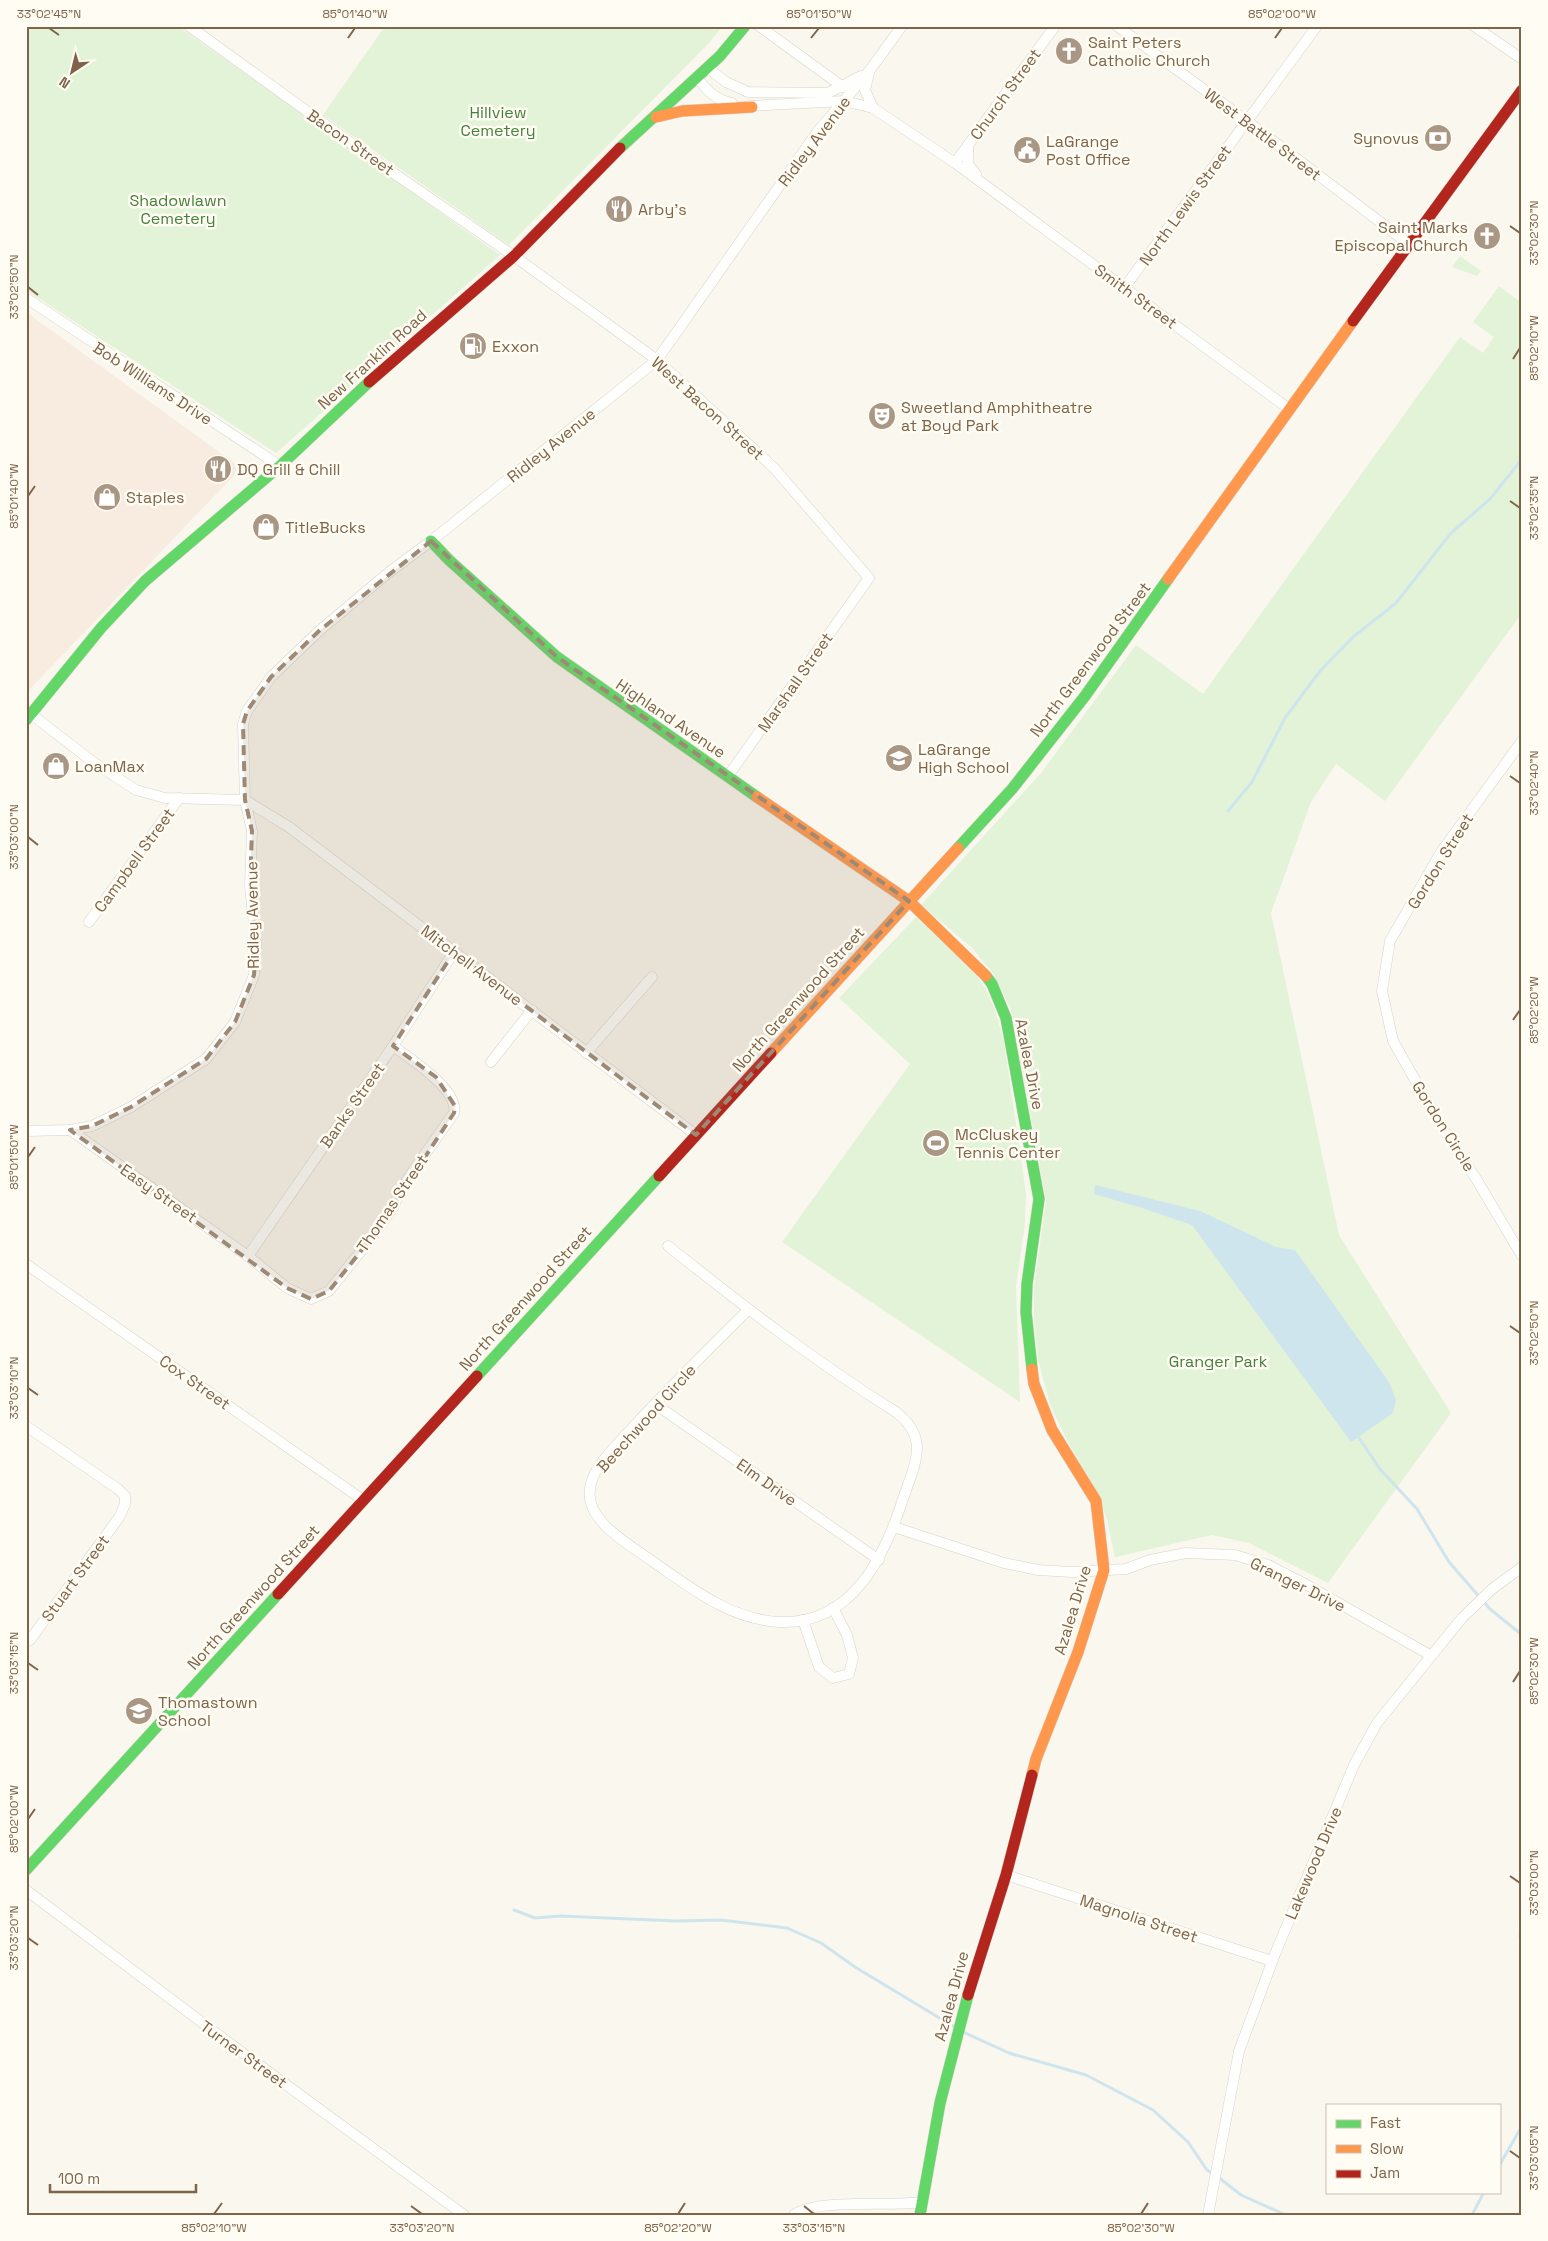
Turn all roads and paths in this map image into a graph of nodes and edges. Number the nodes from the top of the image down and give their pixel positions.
1 (189, 26) edge
2 (744, 26) edge
3 (759, 26) edge
4 (902, 26) edge
5 (1055, 26) edge
6 (1117, 26) edge
7 (1317, 26) edge
8 (1474, 26) edge
9 (1522, 59) edge
10 (708, 68) junction
11 (870, 70) junction
12 (697, 78) junction
13 (843, 87) junction
14 (1522, 90) edge
15 (844, 101) junction
16 (752, 107) junction
17 (873, 108) junction
18 (653, 117) junction
19 (1247, 121) junction
20 (968, 144) junction
21 (955, 163) junction
22 (983, 183) junction
23 (1409, 244) junction
24 (514, 256) junction
25 (1124, 288) junction
26 (26, 298) edge
27 (657, 360) junction
28 (1289, 409) junction
29 (280, 466) junction
30 (431, 541) junction
31 (861, 588) joint
32 (28, 718) edge
33 (1522, 741) edge
34 (728, 776) junction
35 (179, 798) junction
36 (246, 800) junction
37 (909, 901) junction
38 (89, 922) dead end
39 (454, 952) junction
40 (652, 977) dead end
41 (1382, 991) joint
42 (532, 1010) junction
43 (392, 1046) junction
44 (586, 1053) junction
45 (491, 1062) dead end
46 (70, 1130) junction
47 (26, 1131) edge
48 (696, 1135) junction
49 (668, 1246) dead end
50 (248, 1256) junction
51 (1522, 1256) edge
52 (26, 1264) edge
53 (748, 1310) junction
54 (655, 1404) junction
55 (26, 1426) edge
56 (363, 1500) junction
57 (894, 1527) junction
58 (879, 1560) junction
59 (1522, 1567) edge
60 (1104, 1570) junction
61 (833, 1608) junction
62 (803, 1620) junction
63 (28, 1640) edge
64 (1430, 1655) junction
65 (26, 1870) edge
66 (1006, 1875) junction
67 (26, 1890) edge
68 (1272, 1961) junction
69 (922, 2202) junction
70 (464, 2215) edge
71 (794, 2215) edge
72 (920, 2215) edge
73 (1208, 2215) edge

1 - 24 street, Bacon Street
2 - 10 main road, New Franklin Road
3 - 13 street
4 - 11 street, Ridley Avenue
5 - 20 street, Church Street
6 - 19 street, West Battle Street
7 - 19 street, North Lewis Street
8 - 9 street
10 - 12 main road, New Franklin Road
10 - 13 street, Ridley Avenue
11 - 13 street, Ridley Avenue
11 - 15 street, Ridley Avenue
11 - 17 street, Ridley Avenue
12 - 16 street, Smith Street
12 - 18 main road, New Franklin Road
14 - 23 main road, North Greenwood Street
15 - 16 street, Smith Street
15 - 17 street, Smith Street
15 - 27 street, Ridley Avenue
16 - 18 main road
17 - 21 street, Smith Street
18 - 24 main road, New Franklin Road
19 - 23 street, West Battle Street
19 - 25 street, North Lewis Street
20 - 21 street, Church Street
20 - 22 street, Smith Street
21 - 22 street, Smith Street
22 - 25 street, Smith Street
23 - 28 main road, North Greenwood Street
24 - 27 street, West Bacon Street
24 - 29 main road, New Franklin Road
25 - 28 street, Smith Street
26 - 29 street, Bob Williams Drive
27 - 30 street, Ridley Avenue
27 - 31 street, West Bacon Street
28 - 37 main road, North Greenwood Street
29 - 32 main road, New Franklin Road
30 - 34 main road, Highland Avenue
30 - 36 street, Ridley Avenue
31 - 34 street, Marshall Street
32 - 35 street
33 - 41 street, Gordon Street
34 - 37 main road, Highland Avenue
35 - 36 street
35 - 38 street, Campbell Street
36 - 39 street, Mitchell Avenue
36 - 46 street, Ridley Avenue
37 - 48 main road, North Greenwood Street
37 - 60 main road, Azalea Drive
39 - 42 street, Mitchell Avenue
39 - 43 street, Banks Street
40 - 44 street
41 - 51 street, Gordon Circle
42 - 44 street, Mitchell Avenue
42 - 45 street
43 - 50 street, Banks Street
43 - 50 street, Thomas Street
44 - 48 street, Mitchell Avenue
46 - 47 street, Ridley Avenue
46 - 50 street, Easy Street
48 - 56 main road, North Greenwood Street
49 - 53 street, Beechwood Circle
52 - 56 street, Cox Street
53 - 54 street, Beechwood Circle
53 - 57 street, Beechwood Circle
54 - 58 street, Elm Drive
54 - 62 street, Beechwood Circle
55 - 63 street, Stuart Street
56 - 65 main road, North Greenwood Street
57 - 58 street, Beechwood Circle
57 - 60 street, Granger Drive
58 - 61 street, Beechwood Circle
59 - 64 street, Lakewood Drive
60 - 64 street, Granger Drive
60 - 66 main road, Azalea Drive
61 - 62 street, Beechwood Circle
61 - 62 street
64 - 68 street, Lakewood Drive
66 - 68 street, Magnolia Street
66 - 69 main road, Azalea Drive
67 - 70 street, Turner Street
68 - 73 street, Lakewood Drive
69 - 71 street
69 - 72 main road, Azalea Drive

